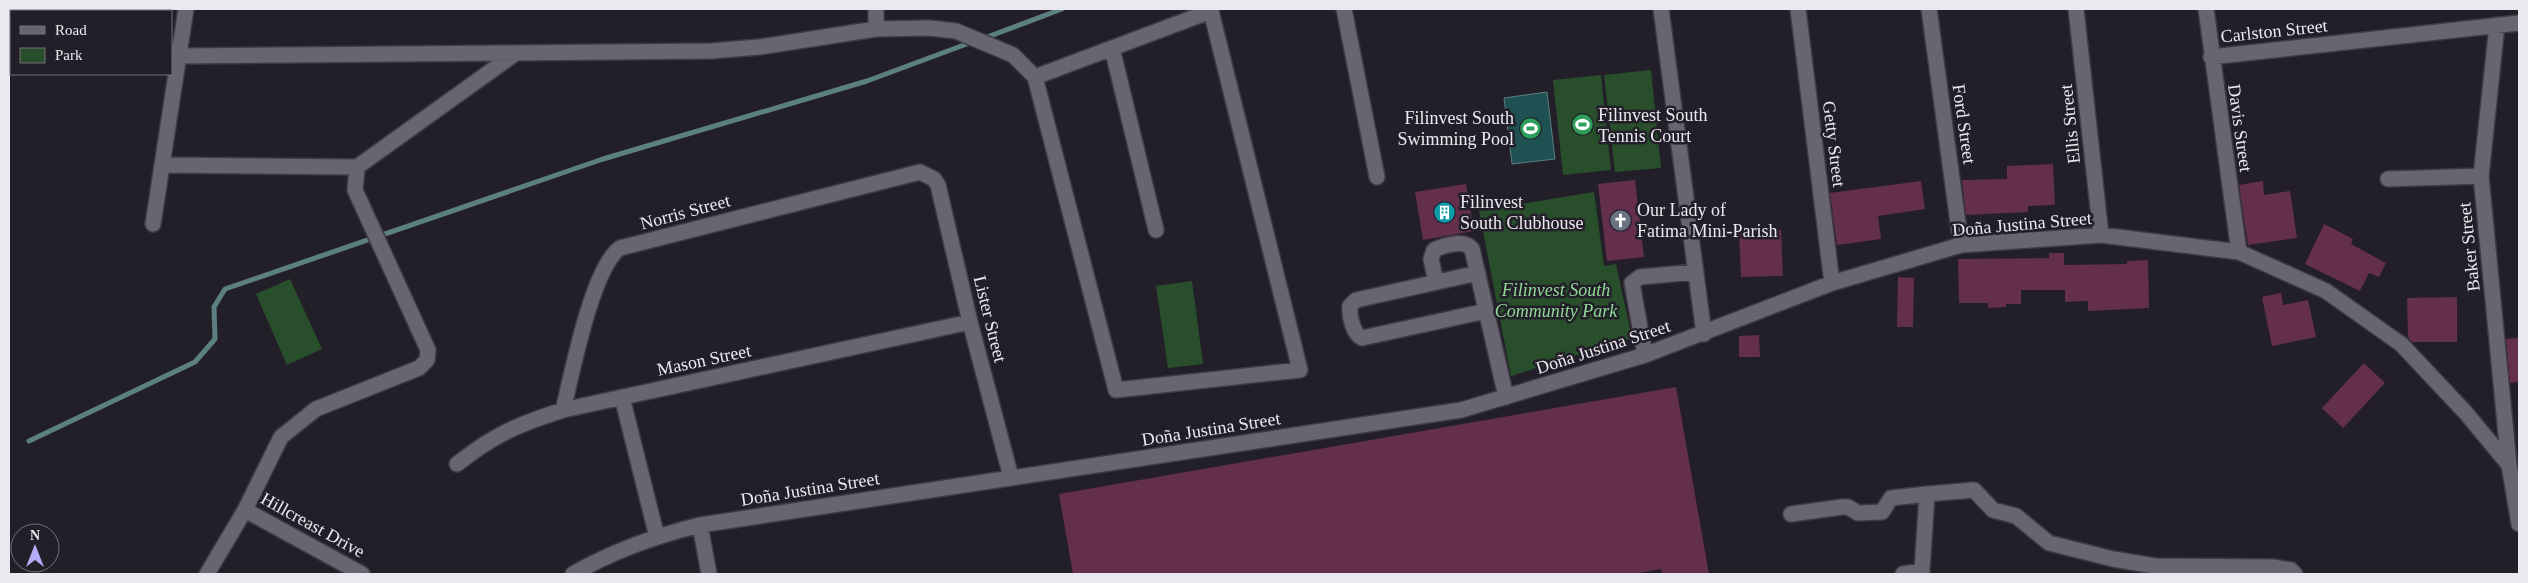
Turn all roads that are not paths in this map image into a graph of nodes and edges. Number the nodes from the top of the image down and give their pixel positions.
1 (186, 9) edge
2 (876, 9) edge
3 (1344, 9) edge
4 (1661, 9) edge
5 (1798, 9) edge
6 (1929, 9) edge
7 (2076, 9) edge
8 (2206, 9) edge
9 (2519, 23) edge
10 (2496, 25) junction
11 (876, 29) junction
12 (1112, 48) junction
13 (516, 53) junction
14 (179, 56) junction
15 (2211, 57) junction
16 (1036, 77) junction
17 (162, 165) junction
18 (357, 167) junction
19 (928, 174) joint
20 (2481, 176) junction
21 (1377, 177) dead end
22 (2388, 179) dead end
23 (153, 224) dead end
24 (1156, 230) dead end
25 (2101, 235) junction
26 (1961, 245) junction
27 (2239, 252) junction
28 (1696, 272) junction
29 (1478, 273) junction
30 (1436, 282) junction
31 (1832, 283) junction
32 (1486, 311) junction
33 (970, 322) junction
34 (1704, 334) junction
35 (1646, 355) junction
36 (622, 397) junction
37 (1506, 397) junction
38 (563, 410) junction
39 (458, 464) dead end
40 (2509, 465) junction
41 (1011, 477) junction
42 (1926, 494) junction
43 (245, 510) junction
44 (1791, 514) dead end
45 (2519, 524) edge
46 (700, 526) junction
47 (657, 537) junction
48 (207, 574) edge
49 (362, 574) edge
50 (573, 574) edge
51 (708, 574) edge
52 (1903, 574) edge
53 (2295, 574) edge

1 - 14 street
2 - 11 street
3 - 21 street
4 - 28 street
5 - 31 street, Getty Street
6 - 26 street, Ford Street
7 - 25 street, Ellis Street
8 - 15 street, Davis Street
9 - 10 street, Carlston Street
10 - 15 street, Carlston Street
10 - 20 street, Baker Street
11 - 13 street
11 - 16 street
12 - 16 street
12 - 16 street
12 - 24 street
13 - 14 street
13 - 18 street
14 - 17 street
15 - 27 street, Davis Street
17 - 18 street
17 - 23 street
18 - 43 street
19 - 33 street, Lister Street
19 - 38 street, Norris Street
20 - 22 street
20 - 40 street, Baker Street
25 - 26 street, Doña Justina Street
25 - 27 street, Doña Justina Street
26 - 31 street, Doña Justina Street
27 - 40 street, Doña Justina Street
28 - 34 street
28 - 35 street
29 - 30 street
29 - 30 street
29 - 32 street
30 - 32 street
31 - 34 street, Doña Justina Street
32 - 37 street
33 - 36 street, Mason Street
33 - 41 street, Lister Street
34 - 35 street, Doña Justina Street
35 - 37 street, Doña Justina Street
36 - 38 street, Mason Street
36 - 47 street
37 - 41 street, Doña Justina Street
38 - 39 street, Mason Street
40 - 45 street, Doña Justina Street
41 - 46 street, Doña Justina Street
42 - 44 street
42 - 52 street
42 - 53 street
43 - 48 street
43 - 49 street, Hillcreast Drive
46 - 47 street, Doña Justina Street
46 - 51 street
47 - 50 street, Doña Justina Street

